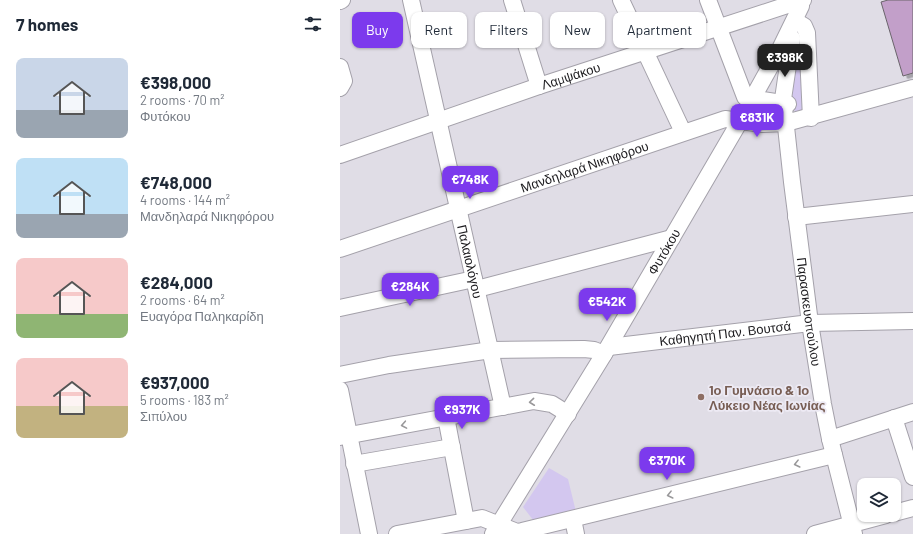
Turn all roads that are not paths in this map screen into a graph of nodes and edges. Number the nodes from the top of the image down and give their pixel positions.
1 (411, 0) edge
2 (512, 0) edge
3 (621, 0) edge
4 (708, 0) edge
5 (802, 2) edge
6 (797, 22) junction
7 (719, 28) junction
8 (644, 52) junction
9 (340, 67) edge
10 (539, 86) junction
11 (340, 88) edge
12 (913, 88) edge
13 (775, 101) junction
14 (811, 118) junction
15 (439, 120) junction
16 (740, 121) junction
17 (781, 124) junction
18 (683, 132) junction
19 (340, 155) edge
20 (913, 204) edge
21 (458, 209) junction
22 (796, 217) junction
23 (672, 238) junction
24 (340, 249) edge
25 (476, 284) junction
26 (340, 308) edge
27 (913, 321) edge
28 (810, 323) junction
29 (491, 350) junction
30 (606, 350) junction
31 (340, 375) edge
32 (340, 390) edge
33 (503, 406) junction
34 (913, 412) edge
35 (568, 414) junction
36 (446, 417) junction
37 (894, 418) junction
38 (344, 436) edge
39 (452, 447) junction
40 (832, 447) junction
41 (354, 464) junction
42 (913, 477) edge
43 (913, 508) edge
44 (901, 511) edge
45 (466, 521) junction
46 (870, 522) edge
47 (574, 527) edge
48 (496, 529) edge
49 (853, 529) edge
50 (369, 534) edge
51 (397, 534) edge
52 (815, 534) edge

1 - 15 street, Παλαιολόγου
2 - 10 street
3 - 8 street
4 - 7 street
5 - 6 street, Φυτόκου
5 - 7 street, Λαμψάκου
5 - 13 street
6 - 13 street, Φυτόκου
6 - 14 street
7 - 8 street, Λαμψάκου
7 - 13 street
8 - 10 street, Λαμψάκου
8 - 18 street
9 - 11 street
10 - 15 street, Λαμψάκου
12 - 14 street, Μανδηλαρά Νικηφόρου
13 - 16 street, Φυτόκου
13 - 17 street, Φυτόκου
14 - 17 street, Μανδηλαρά Νικηφόρου
15 - 19 street, Λαμψάκου
15 - 21 street, Παλαιολόγου
16 - 17 street, Μανδηλαρά Νικηφόρου
16 - 18 street, Μανδηλαρά Νικηφόρου
16 - 23 street, Φυτόκου
17 - 22 street, Παρασκευοπούλου
18 - 21 street, Μανδηλαρά Νικηφόρου
20 - 22 street
21 - 24 street, Μανδηλαρά Νικηφόρου
21 - 25 street, Παλαιολόγου
22 - 28 street, Παρασκευοπούλου
23 - 25 street
23 - 30 street, Φυτόκου
25 - 26 street
25 - 29 street, Παλαιολόγου
27 - 28 street, Καθηγητή Παν. Βουτσά
28 - 30 street, Καθηγητή Παν. Βουτσά
28 - 40 street, Παρασκευοπούλου
29 - 30 street, Καθηγητή Παν. Βουτσά
29 - 31 street, Καθηγητή Παν. Βουτσά
29 - 33 street, Παλαιολόγου
30 - 35 street, Φυτόκου
32 - 38 street
35 -> 33 street
33 - 36 street
34 - 37 street
35 - 48 street, Φυτόκου
36 -> 38 street
36 - 39 street
37 - 40 street
37 - 42 street
38 - 41 street
39 - 41 street
39 - 45 street
40 -> 47 street
40 - 49 street, Παρασκευοπούλου
41 - 50 street
43 - 44 street
45 - 48 street
45 - 51 street
46 - 49 street
47 - 48 street
49 - 52 street

